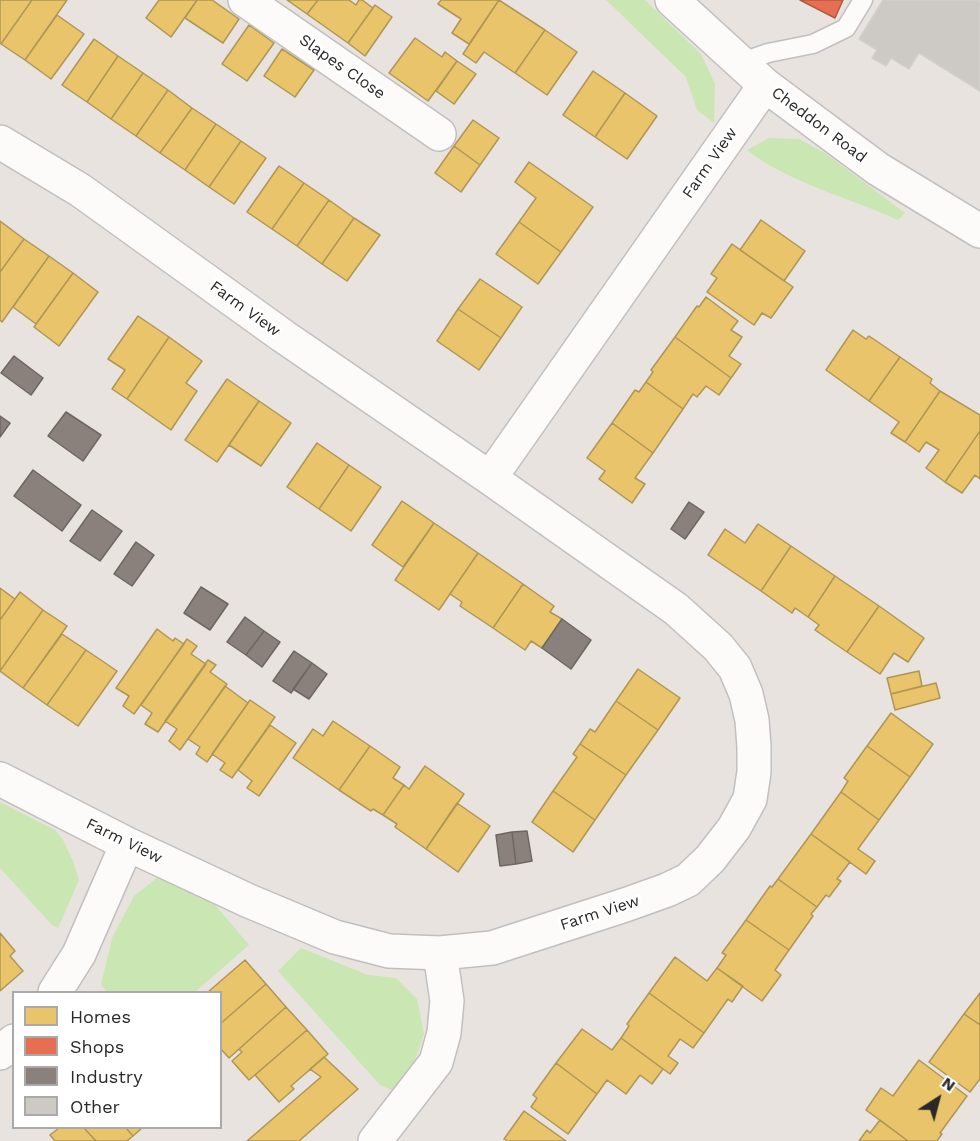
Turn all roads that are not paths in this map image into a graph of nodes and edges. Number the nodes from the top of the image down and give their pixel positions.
1 (245, 0) edge
2 (672, 0) edge
3 (863, 0) edge
4 (740, 63) junction
5 (765, 85) junction
6 (439, 134) dead end
7 (0, 142) edge
8 (980, 231) edge
9 (490, 478) junction
10 (0, 779) edge
11 (127, 844) junction
12 (440, 953) junction
13 (56, 991) edge
14 (12, 1043) edge
15 (0, 1053) edge
16 (375, 1141) edge

1 - 6 street, Slapes Close
2 - 4 street, Cheddon Road
3 - 4 lane
4 - 5 street, Cheddon Road
5 - 8 street, Cheddon Road
5 - 9 street, Farm View
7 - 9 street, Farm View
9 - 12 street, Farm View
10 - 11 street, Farm View
11 - 12 street, Farm View
11 - 13 street
12 - 16 street
14 - 15 street

